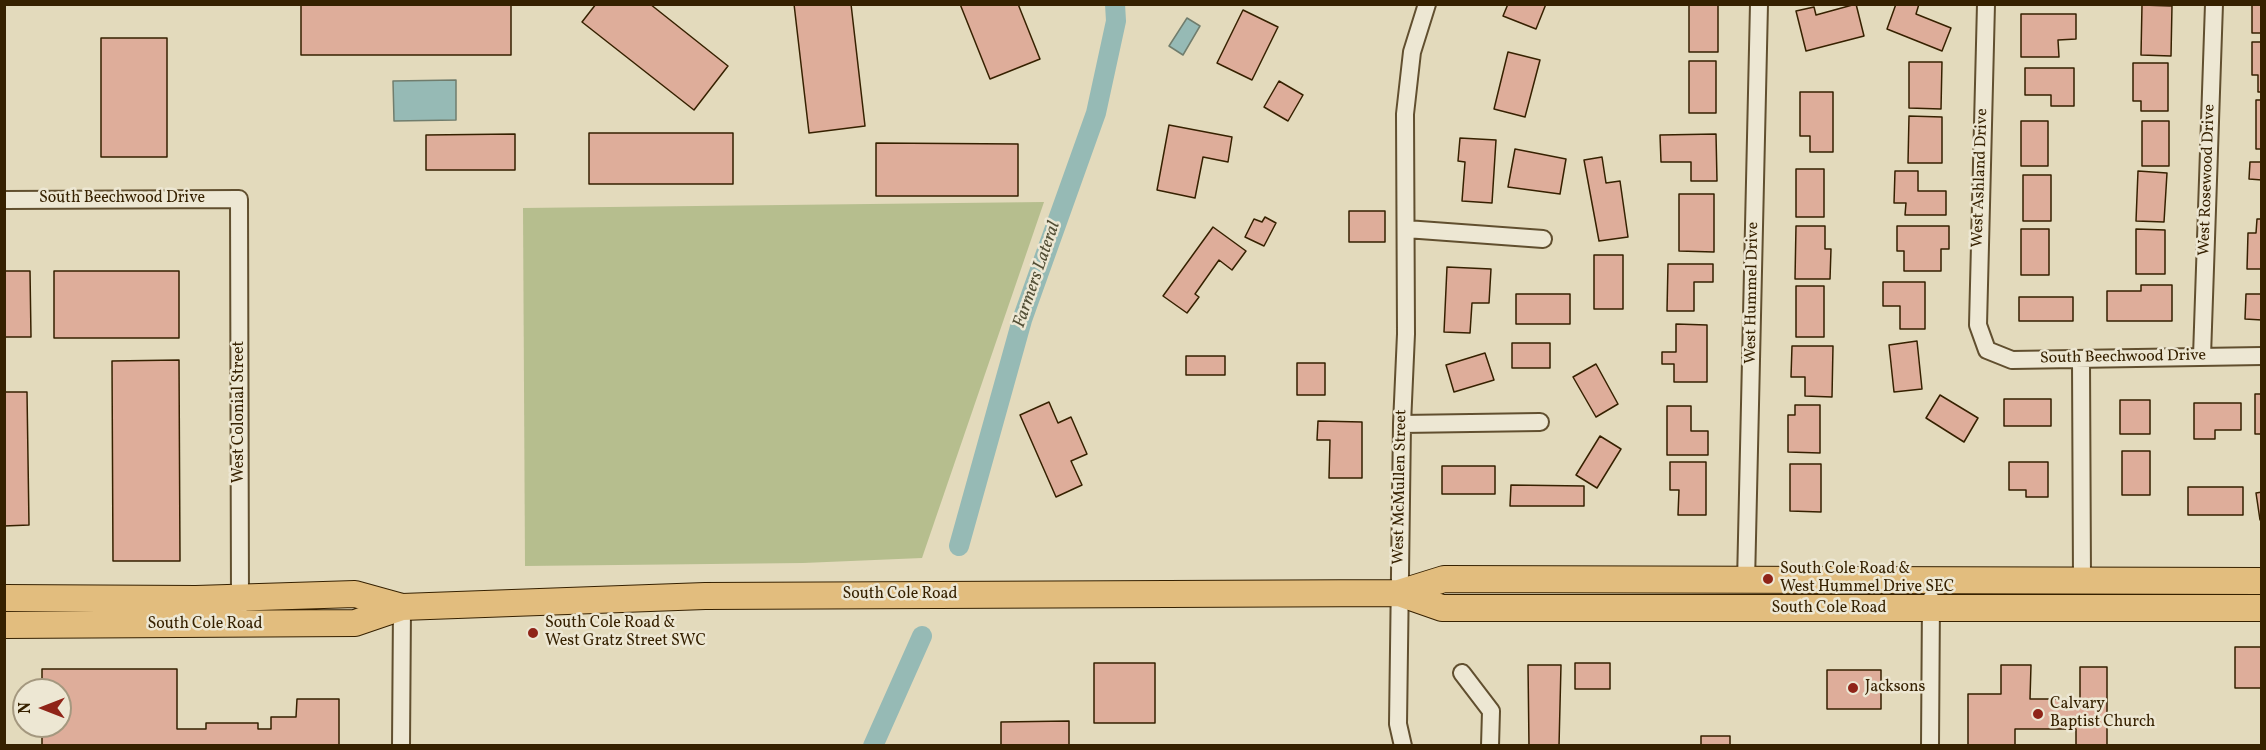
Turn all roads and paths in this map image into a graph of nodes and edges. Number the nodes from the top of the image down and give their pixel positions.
1 (1427, 4) edge
2 (1760, 4) edge
3 (1986, 4) edge
4 (2214, 4) edge
5 (239, 199) joint
6 (4, 200) edge
7 (1406, 229) junction
8 (1543, 239) dead end
9 (1987, 350) joint
10 (2202, 356) junction
11 (2262, 356) edge
12 (2081, 361) junction
13 (1540, 422) dead end
14 (1402, 424) junction
15 (2082, 581) junction
16 (2262, 581) edge
17 (1746, 582) junction
18 (1931, 582) junction
19 (2195, 582) junction
20 (1399, 593) junction
21 (240, 597) junction
22 (4, 598) edge
23 (402, 607) junction
24 (2262, 608) edge
25 (1931, 609) junction
26 (2136, 609) junction
27 (4, 625) edge
28 (240, 625) junction
29 (1462, 673) dead end
30 (401, 746) edge
31 (1403, 746) edge
32 (1490, 746) edge
33 (1930, 746) edge

1 - 7 street, West McMullen Street
2 - 17 street, West Hummel Drive
3 - 9 street, West Ashland Drive
4 - 10 street, West Rosewood Drive
5 - 6 street, South Beechwood Drive
5 - 21 street, West Colonial Street
7 - 8 street
7 - 14 street, West McMullen Street
9 - 12 street, South Beechwood Drive
10 - 11 street, South Beechwood Drive
10 - 12 street, South Beechwood Drive
12 - 15 street
13 - 14 street
14 - 20 street, West McMullen Street
15 - 18 main road, South Cole Road
15 - 19 main road, South Cole Road
16 - 19 main road, South Cole Road
17 - 18 main road, South Cole Road
17 - 20 main road, South Cole Road
18 - 25 street
19 - 26 main road
20 - 23 main road, South Cole Road
20 - 25 main road, South Cole Road
20 - 31 street, West McMullen Street
21 - 22 main road, South Cole Road
21 - 23 main road, South Cole Road
21 - 28 street, West Colonial Street
23 - 28 main road, South Cole Road
23 - 30 street
24 - 26 main road, South Cole Road
25 - 26 main road, South Cole Road
25 - 33 street
27 - 28 main road, South Cole Road
29 - 32 street

